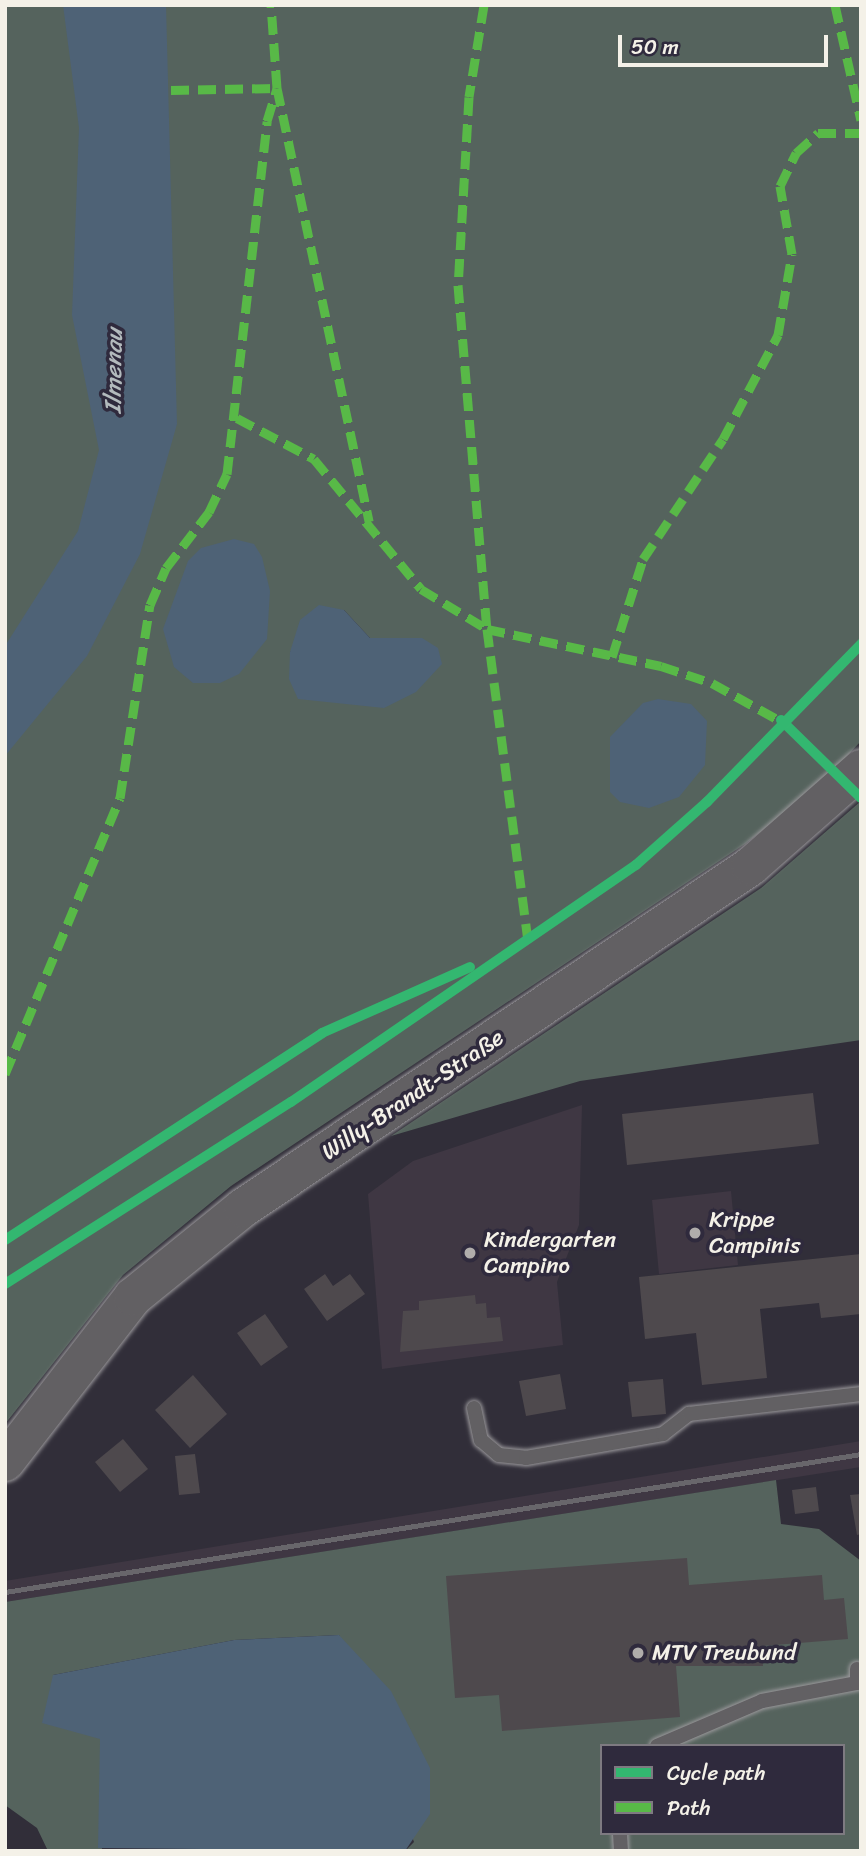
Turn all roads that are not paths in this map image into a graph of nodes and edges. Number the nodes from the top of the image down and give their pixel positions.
1 (861, 769) edge
2 (861, 1394) edge
3 (474, 1408) dead end
4 (5, 1462) edge
5 (857, 1669) dead end
6 (662, 1744) edge

1 - 4 main road, Willy-Brandt-Straße
2 - 3 lane
5 - 6 lane

